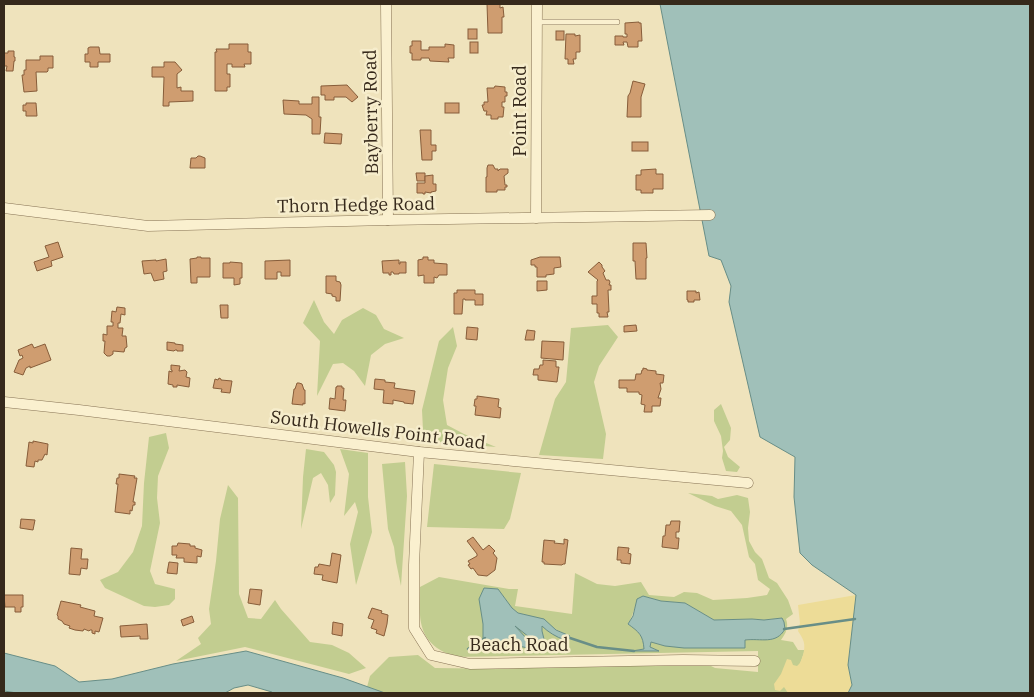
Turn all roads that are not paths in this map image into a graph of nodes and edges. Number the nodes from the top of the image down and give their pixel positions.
1 (386, 4) edge
2 (537, 4) edge
3 (537, 22) junction
4 (617, 22) dead end
5 (4, 208) edge
6 (710, 215) dead end
7 (536, 218) junction
8 (388, 220) junction
9 (4, 402) edge
10 (419, 452) junction
11 (748, 483) dead end
12 (755, 661) dead end

1 - 8 street, Bayberry Road
2 - 3 street, Point Road
3 - 4 lane
3 - 7 street, Point Road
5 - 8 street, Thorn Hedge Road
6 - 7 street, Thorn Hedge Road
7 - 8 street, Thorn Hedge Road
9 - 10 street, South Howells Point Road
10 - 11 street, South Howells Point Road
10 - 12 street, Beach Road

